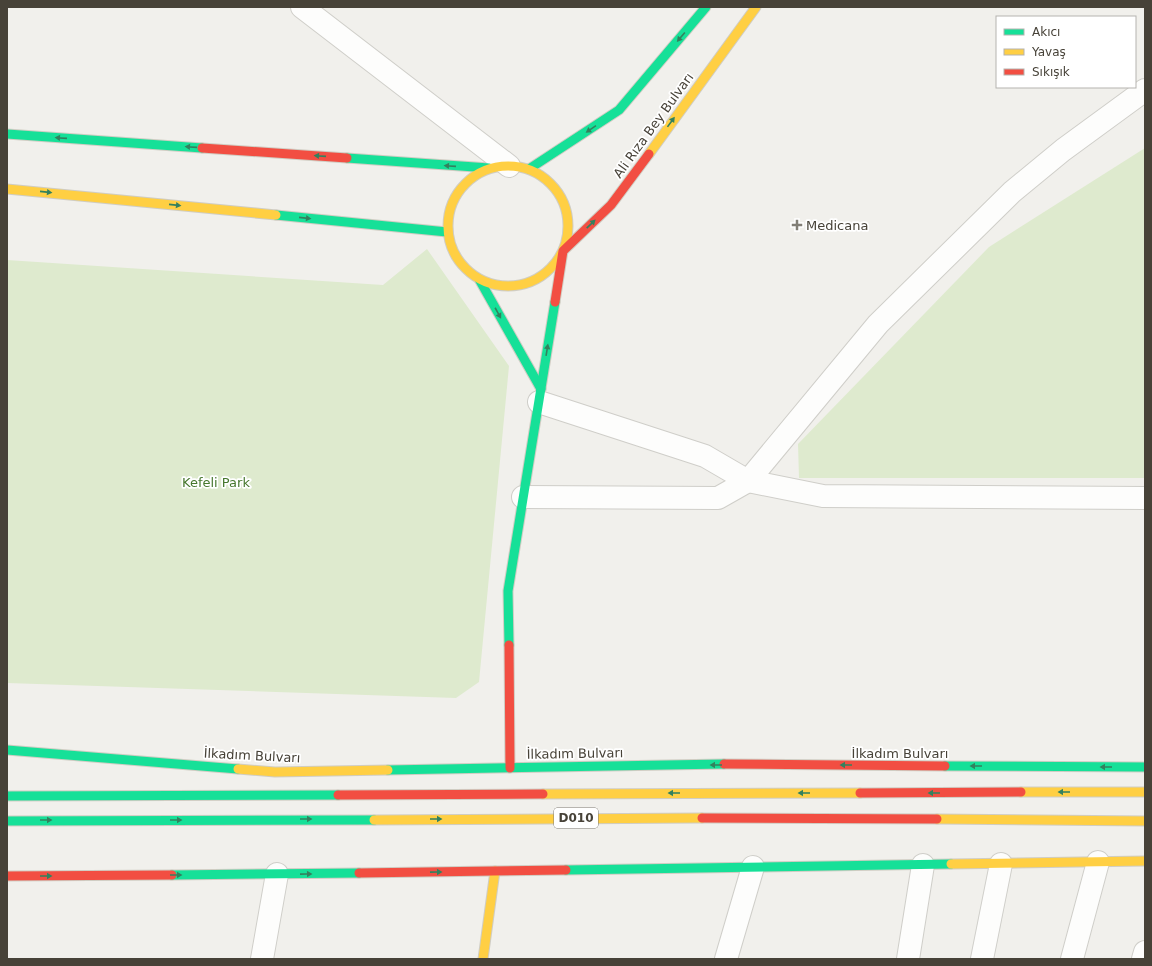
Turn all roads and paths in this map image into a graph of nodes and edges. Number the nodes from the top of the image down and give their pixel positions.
1 (302, 7) edge
2 (706, 7) edge
3 (756, 7) edge
4 (1145, 90) edge
5 (7, 134) edge
6 (509, 168) junction
7 (7, 189) edge
8 (447, 232) junction
9 (563, 251) junction
10 (479, 279) junction
11 (540, 395) junction
12 (748, 481) junction
13 (523, 497) junction
14 (1145, 498) edge
15 (7, 750) edge
16 (1145, 767) edge
17 (510, 768) junction
18 (1145, 792) edge
19 (7, 796) edge
20 (7, 821) edge
21 (1145, 821) edge
22 (1145, 861) edge
23 (1098, 862) junction
24 (923, 864) junction
25 (1001, 864) junction
26 (753, 867) junction
27 (495, 871) junction
28 (277, 874) junction
29 (7, 876) edge
30 (1145, 952) edge
31 (262, 959) edge
32 (483, 959) edge
33 (726, 959) edge
34 (908, 959) edge
35 (982, 959) edge
36 (1072, 959) edge
37 (1143, 959) edge

1 - 6 street
2 -> 6 main road
9 -> 3 main road, Ali Rıza Bey Bulvarı
4 - 12 street
6 -> 5 main road
6 - 8 main road
6 - 9 main road
7 -> 8 main road
8 - 10 main road
9 - 10 main road
11 -> 9 main road
10 -> 11 main road
11 - 12 street
11 - 13 main road
12 - 13 street
12 - 14 street
13 - 17 main road
15 - 17 main road, İlkadım Bulvarı
16 -> 17 main road, İlkadım Bulvarı
18 -> 19 main road, D010
20 -> 21 main road, D010
22 - 23 main road
23 - 25 main road
23 - 36 street
24 - 25 main road
24 - 26 main road
24 - 34 street
25 - 35 street
26 - 27 main road
26 - 33 street
28 -> 27 main road
27 - 32 main road
29 -> 28 main road
28 - 31 street
30 - 37 street

